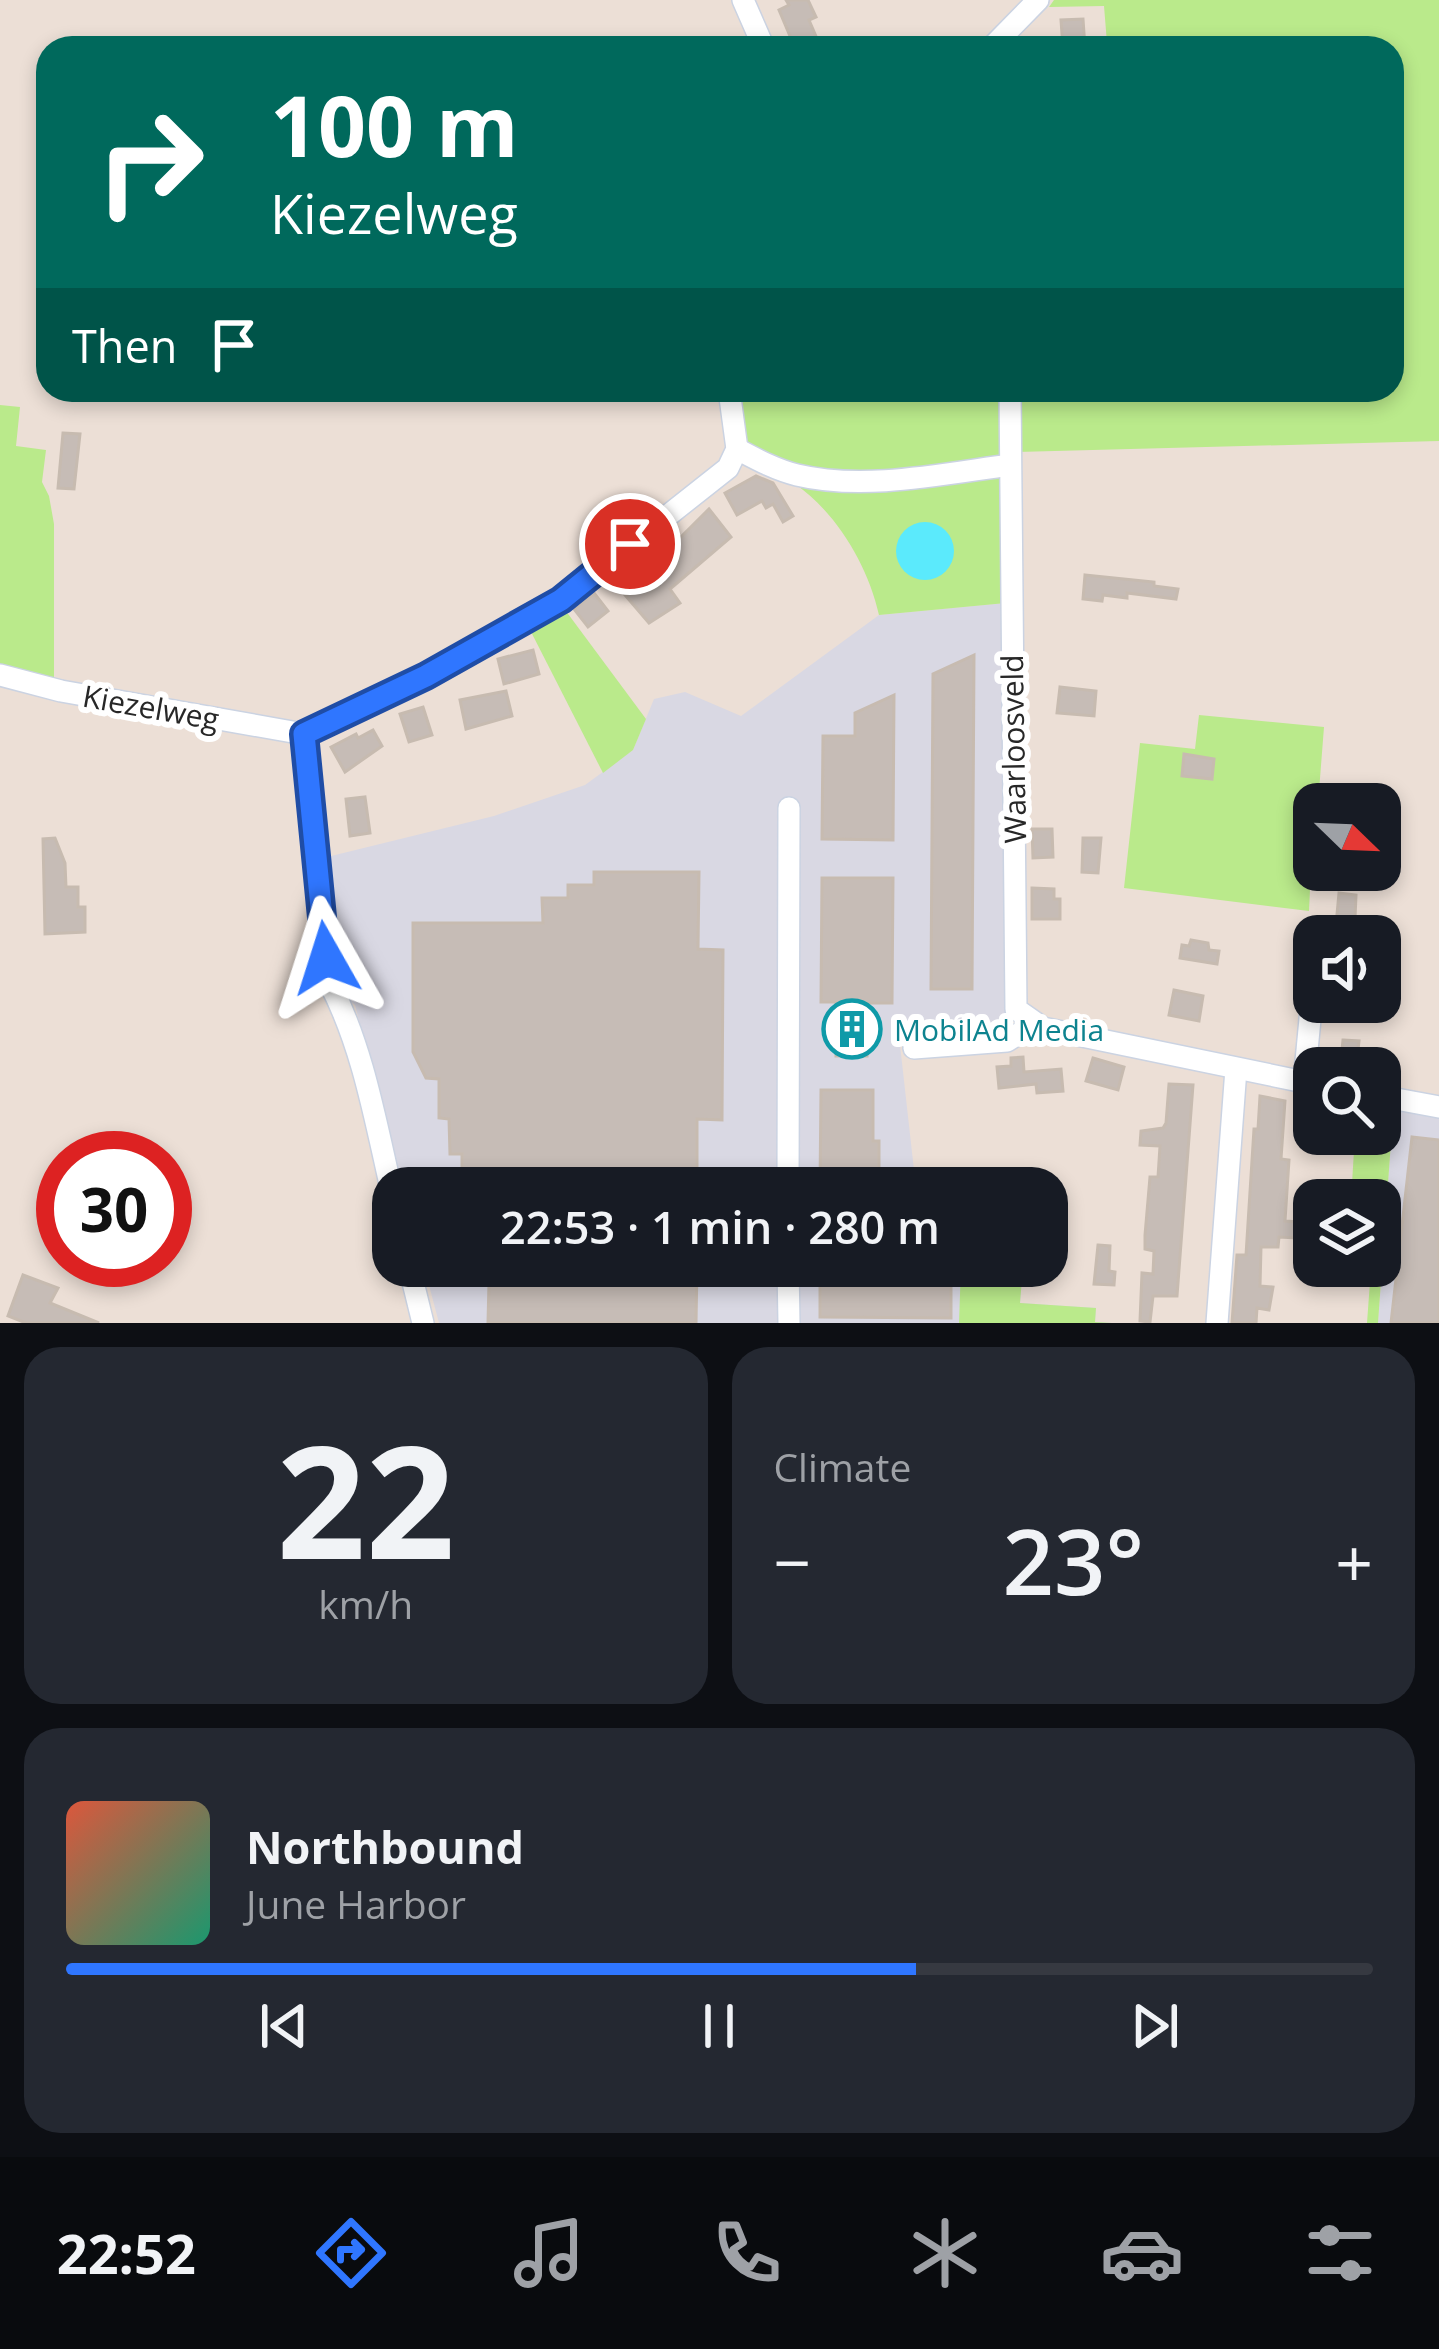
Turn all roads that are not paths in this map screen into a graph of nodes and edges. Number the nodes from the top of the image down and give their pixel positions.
1 (742, 0) edge
2 (1038, 0) edge
3 (1022, 18) junction
4 (758, 36) edge
5 (1003, 36) edge
6 (1022, 36) edge
7 (731, 402) edge
8 (1010, 402) edge
9 (737, 449) junction
10 (1010, 464) junction
11 (0, 675) edge
12 (304, 734) junction
13 (789, 808) dead end
14 (1034, 1024) junction
15 (914, 1048) dead end
16 (1236, 1069) junction
17 (1293, 1080) edge
18 (1401, 1100) edge
19 (1439, 1107) edge
20 (386, 1167) edge
21 (788, 1167) edge
22 (414, 1287) edge
23 (788, 1287) edge
24 (423, 1323) edge
25 (789, 1323) edge
26 (1217, 1323) edge

1 - 4 street
2 - 3 street
3 - 5 street
3 - 6 street
7 - 9 street
8 - 10 street, Waarloosveld
9 - 10 street
9 - 12 street
10 - 14 street, Waarloosveld
11 - 12 street, Kiezelweg
12 - 20 street
13 - 21 street
14 - 15 street
14 - 16 street
16 - 17 street
16 - 26 street
18 - 19 street
22 - 24 street
23 - 25 street

